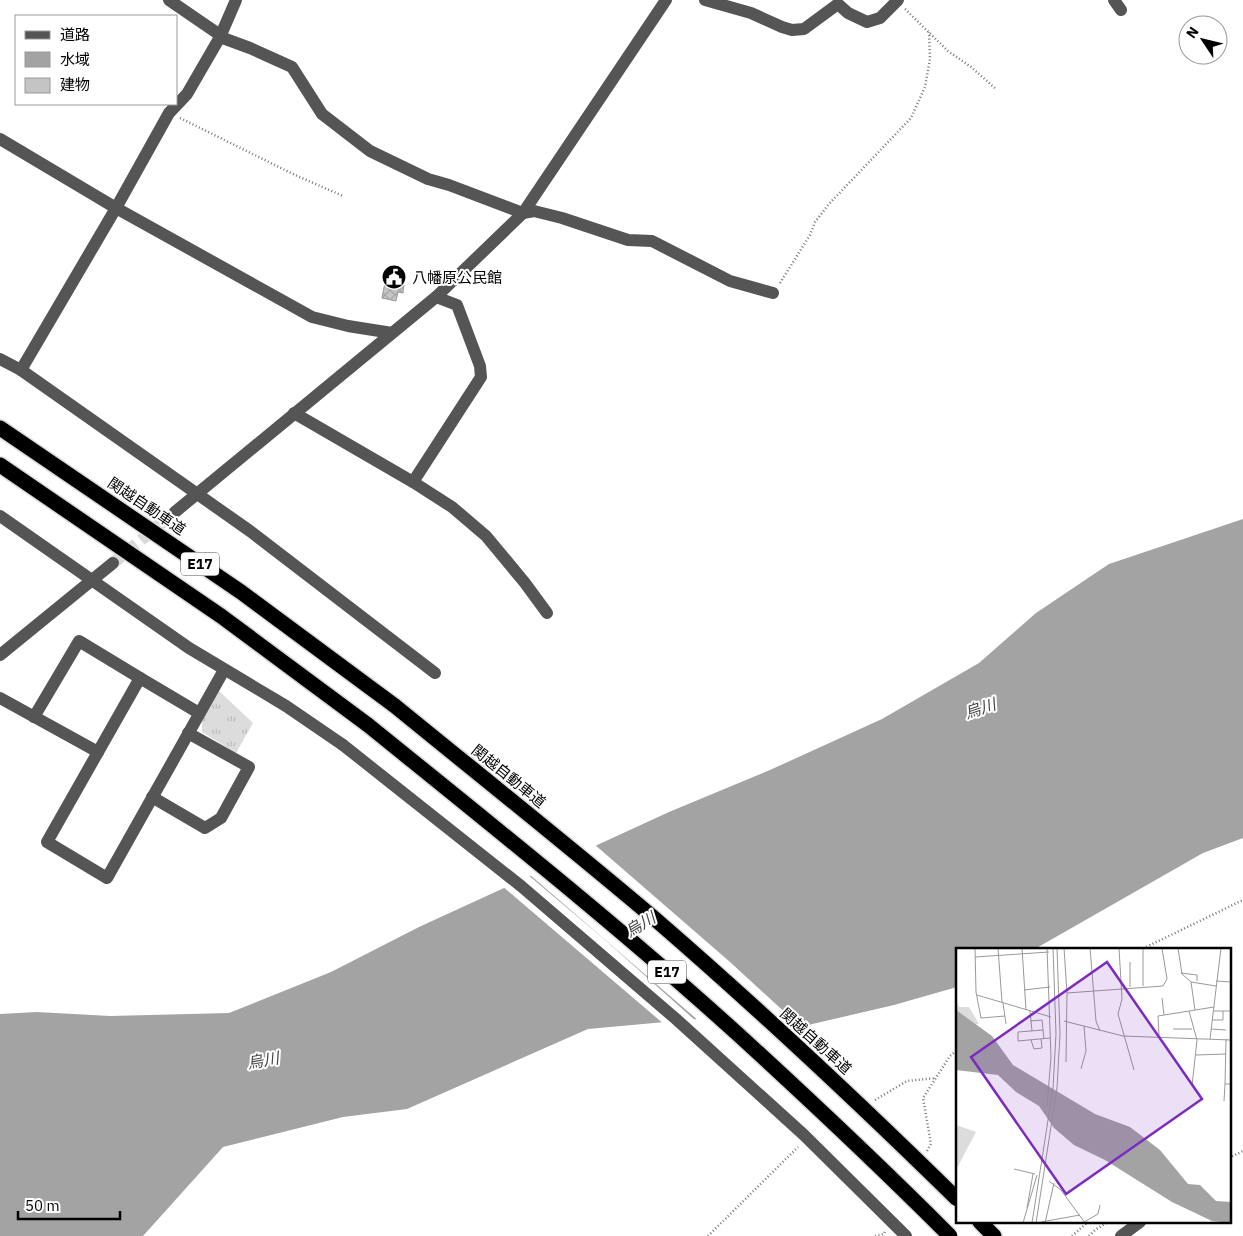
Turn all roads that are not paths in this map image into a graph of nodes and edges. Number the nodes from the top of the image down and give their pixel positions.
1 (169, 0) edge
2 (236, 0) edge
3 (666, 0) edge
4 (704, 0) edge
5 (898, 0) edge
6 (220, 37) junction
7 (178, 104) edge
8 (177, 105) edge
9 (0, 139) edge
10 (116, 208) junction
11 (523, 213) junction
12 (773, 293) road end
13 (436, 297) junction
14 (392, 333) junction
15 (0, 359) edge
16 (21, 370) junction
17 (294, 414) junction
18 (0, 428) edge
19 (0, 465) edge
20 (413, 482) junction
21 (198, 494) junction
22 (175, 512) tunnel mouth
23 (0, 516) edge
24 (113, 563) tunnel mouth
25 (93, 580) junction
26 (547, 613) dead end
27 (0, 655) edge
28 (224, 670) junction
29 (435, 673) dead end
30 (140, 678) junction
31 (0, 698) edge
32 (199, 713) junction
33 (34, 717) junction
34 (188, 733) junction
35 (98, 752) junction
36 (152, 797) junction
37 (956, 1198) edge
38 (982, 1224) edge
39 (1137, 1224) edge
40 (906, 1236) edge
41 (950, 1236) edge
42 (994, 1236) edge
43 (1121, 1236) edge

1 - 6 street
2 - 6 street
3 - 11 street
4 - 5 street
6 - 7 street
6 - 11 street
8 - 10 street
9 - 10 street
10 - 14 street
10 - 16 street
11 - 12 street
11 - 13 street
13 - 14 street
13 - 20 street
14 - 17 street
15 - 16 street
16 - 21 street
17 - 20 street
17 - 21 street
18 - 37 highway, 関越自動車道 / E17, bridge
19 - 41 highway, E17, bridge
20 - 26 street
21 - 22 street
21 - 29 street
23 - 25 street
24 - 25 street
25 - 27 street
25 - 28 street
28 - 32 street
28 - 40 street, bridge
30 - 32 street
30 - 33 street
30 - 35 street
31 - 33 street
32 - 34 street
33 - 35 street
34 - 36 street
34 - 36 street
35 - 36 street
38 - 42 highway
39 - 43 street

